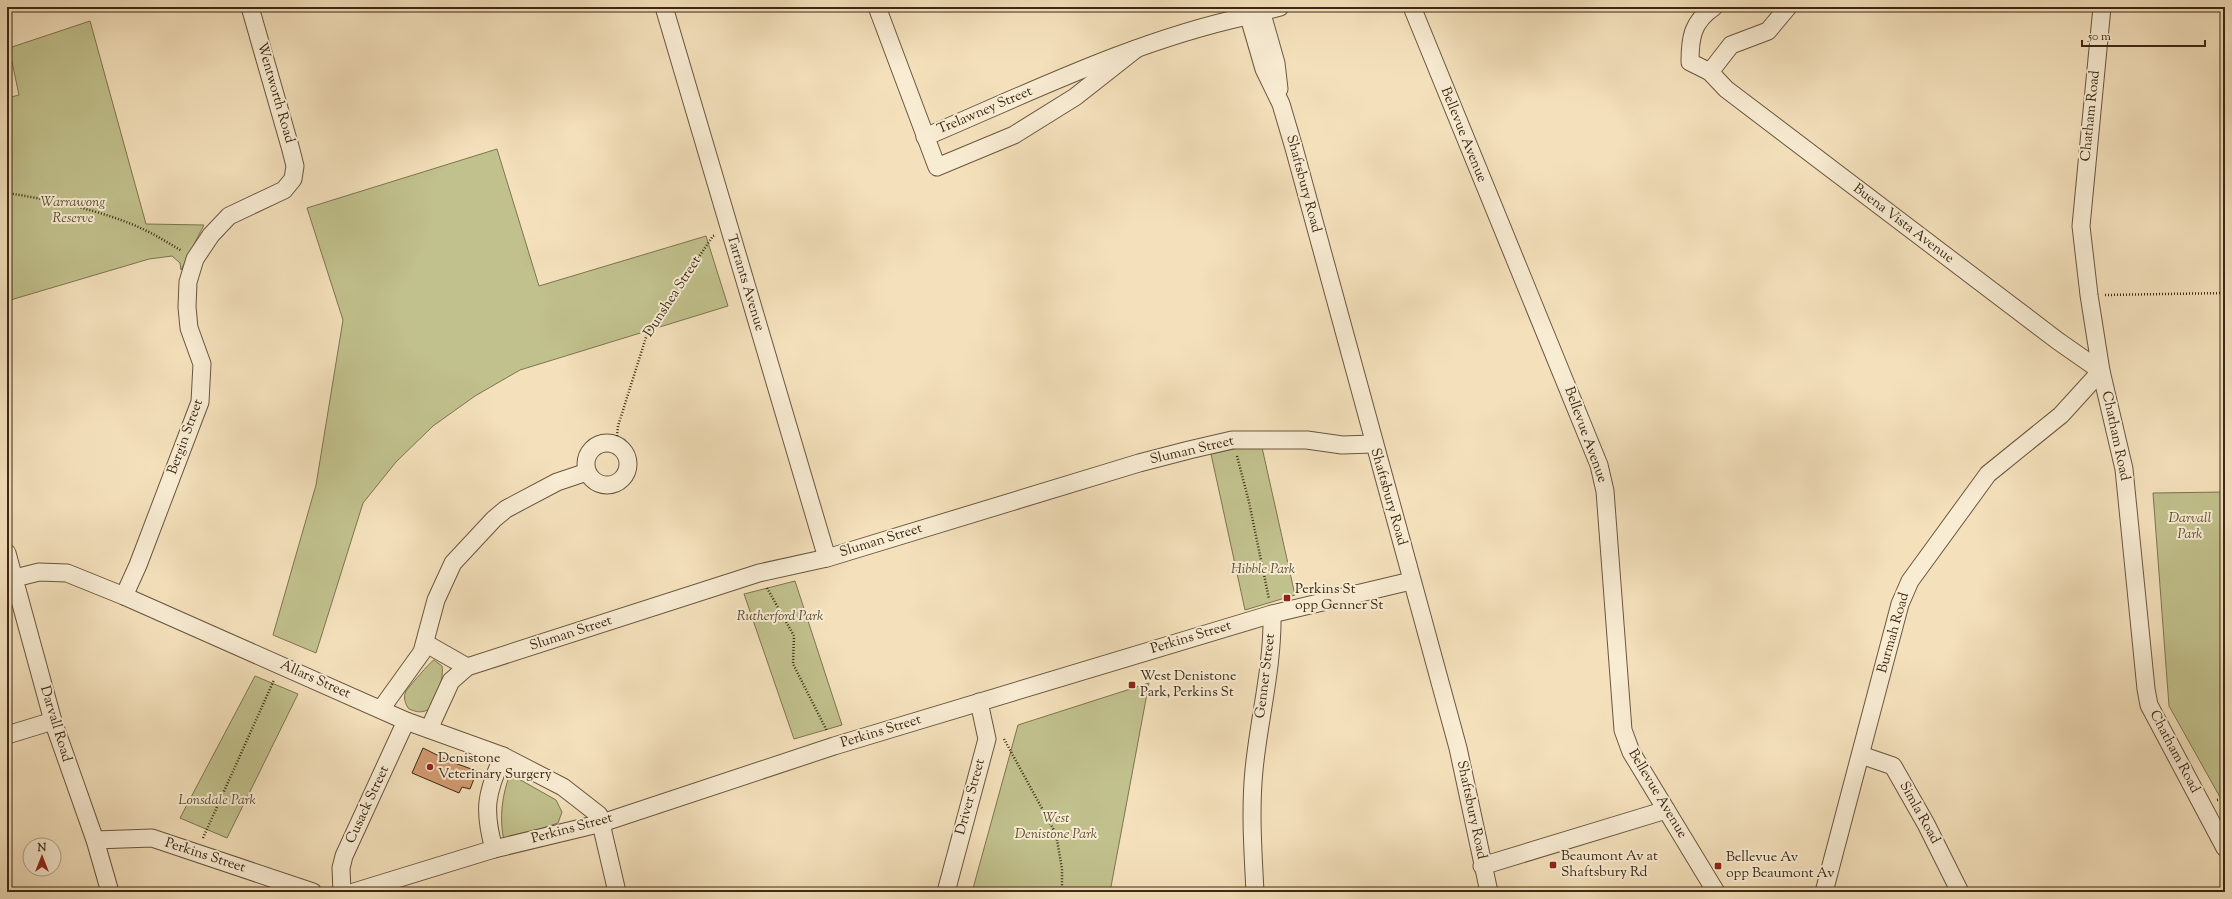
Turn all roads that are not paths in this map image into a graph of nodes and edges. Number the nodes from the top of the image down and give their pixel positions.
1 (250, 7) edge
2 (664, 7) edge
3 (877, 7) edge
4 (1280, 7) edge
5 (1412, 7) edge
6 (1714, 7) edge
7 (1788, 7) edge
8 (2102, 7) edge
9 (1254, 10) edge
10 (1136, 49) junction
11 (1710, 72) junction
12 (925, 137) junction
13 (293, 179) joint
14 (2101, 371) junction
15 (1373, 444) junction
16 (587, 472) junction
17 (7, 553) edge
18 (827, 558) junction
19 (14, 578) junction
20 (1412, 581) junction
21 (124, 596) junction
22 (1272, 614) junction
23 (425, 643) junction
24 (467, 667) junction
25 (979, 702) junction
26 (381, 710) junction
27 (53, 721) junction
28 (406, 721) junction
29 (429, 729) junction
30 (7, 736) edge
31 (1860, 755) junction
32 (503, 756) junction
33 (1666, 810) junction
34 (602, 823) junction
35 (94, 840) junction
36 (2225, 848) edge
37 (494, 849) junction
38 (1482, 866) junction
39 (110, 892) edge
40 (314, 892) edge
41 (342, 892) edge
42 (354, 892) edge
43 (617, 892) edge
44 (946, 892) edge
45 (1255, 892) edge
46 (1489, 892) edge
47 (1716, 892) edge
48 (1824, 892) edge
49 (1960, 892) edge

1 - 13 street, Wentworth Road
2 - 18 street, Tarrants Avenue
3 - 12 street
4 - 9 street, Trelawney Street
5 - 33 street, Bellevue Avenue
6 - 11 street, Buena Vista Avenue
7 - 11 street
8 - 14 street, Chatham Road
9 - 10 street, Trelawney Street
9 - 15 street, Shaftsbury Road
10 - 12 street, Trelawney Street
10 - 12 street, Trelawney Street
11 - 14 street, Buena Vista Avenue
13 - 21 street, Bergin Street
14 - 31 street, Burmah Road
14 - 36 street, Chatham Road
15 - 18 street, Sluman Street
15 - 20 street, Shaftsbury Road
16 - 16 street
16 - 23 street
17 - 19 street, Darvall Road
18 - 24 street, Sluman Street
19 - 21 street, Allars Street
19 - 27 street, Darvall Road
20 - 22 street, Perkins Street
20 - 38 street, Shaftsbury Road
21 - 26 street, Allars Street
22 - 25 street, Perkins Street
22 - 45 street, Genner Street
23 - 24 street
23 - 26 street
24 - 29 street, Sluman Street
25 - 34 street, Perkins Street
25 - 44 street, Driver Street
26 - 28 street, Allars Street
27 - 30 street
27 - 35 street, Darvall Road
28 - 29 street, Allars Street
28 - 41 street, Cusack Street
29 - 32 street, Allars Street
31 - 48 street, Burmah Road
31 - 49 street, Simla Road
32 - 34 street, Allars Street
32 - 37 street
33 - 38 street
33 - 47 street, Bellevue Avenue
34 - 37 street, Perkins Street
34 - 43 street
35 - 39 street, Darvall Road
35 - 40 street, Perkins Street
37 - 42 street, Perkins Street
38 - 46 street, Shaftsbury Road

